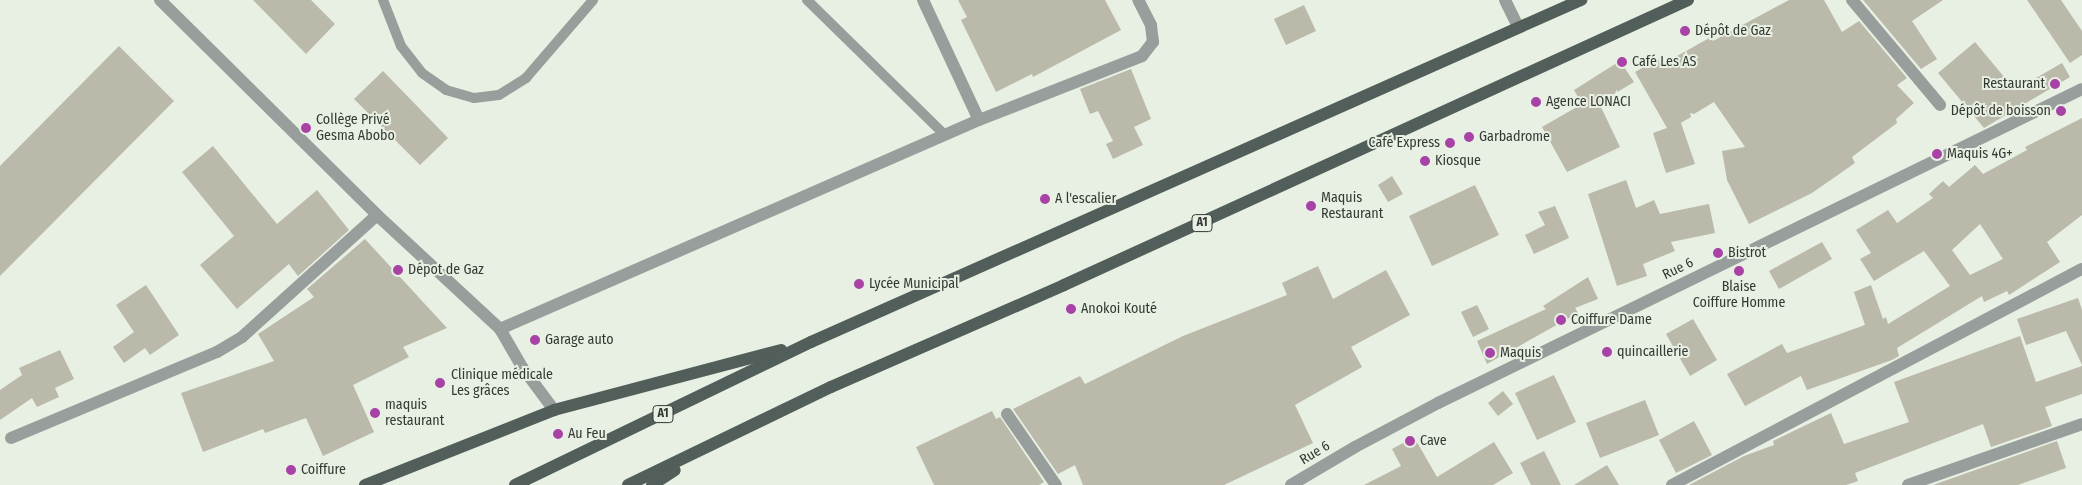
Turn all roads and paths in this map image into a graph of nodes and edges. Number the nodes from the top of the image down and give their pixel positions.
1 (160, 0) edge
2 (383, 0) edge
3 (593, 0) edge
4 (807, 0) edge
5 (924, 0) edge
6 (1138, 0) edge
7 (1505, 0) edge
8 (1581, 0) edge
9 (1688, 0) edge
10 (1852, 0) edge
11 (1518, 28) junction
12 (2082, 89) edge
13 (1940, 105) dead end
14 (979, 120) junction
15 (945, 135) junction
16 (378, 215) junction
17 (2082, 269) edge
18 (500, 329) junction
19 (811, 342) junction
20 (554, 410) junction
21 (1008, 414) dead end
22 (2082, 424) edge
23 (11, 438) dead end
24 (715, 444) junction
25 (365, 485) edge
26 (515, 485) edge
27 (628, 485) edge
28 (652, 485) edge
29 (1056, 485) edge
30 (1291, 485) edge
31 (1672, 485) edge
32 (1908, 485) edge

1 - 16 street
2 - 3 lane
4 - 15 lane
5 - 14 street
6 - 14 street
7 - 11 street
8 - 11 main road, A1
9 - 24 main road, A1
10 - 13 street
11 - 19 main road, A1
12 - 30 street, Rue 6
14 - 15 street
15 - 18 street
16 - 18 street
16 - 23 street
17 - 31 street
18 - 20 street
19 - 20 main road
19 - 26 main road, A1
20 - 25 main road
21 - 29 street
22 - 32 street
24 - 27 main road, A1
24 - 28 main road

